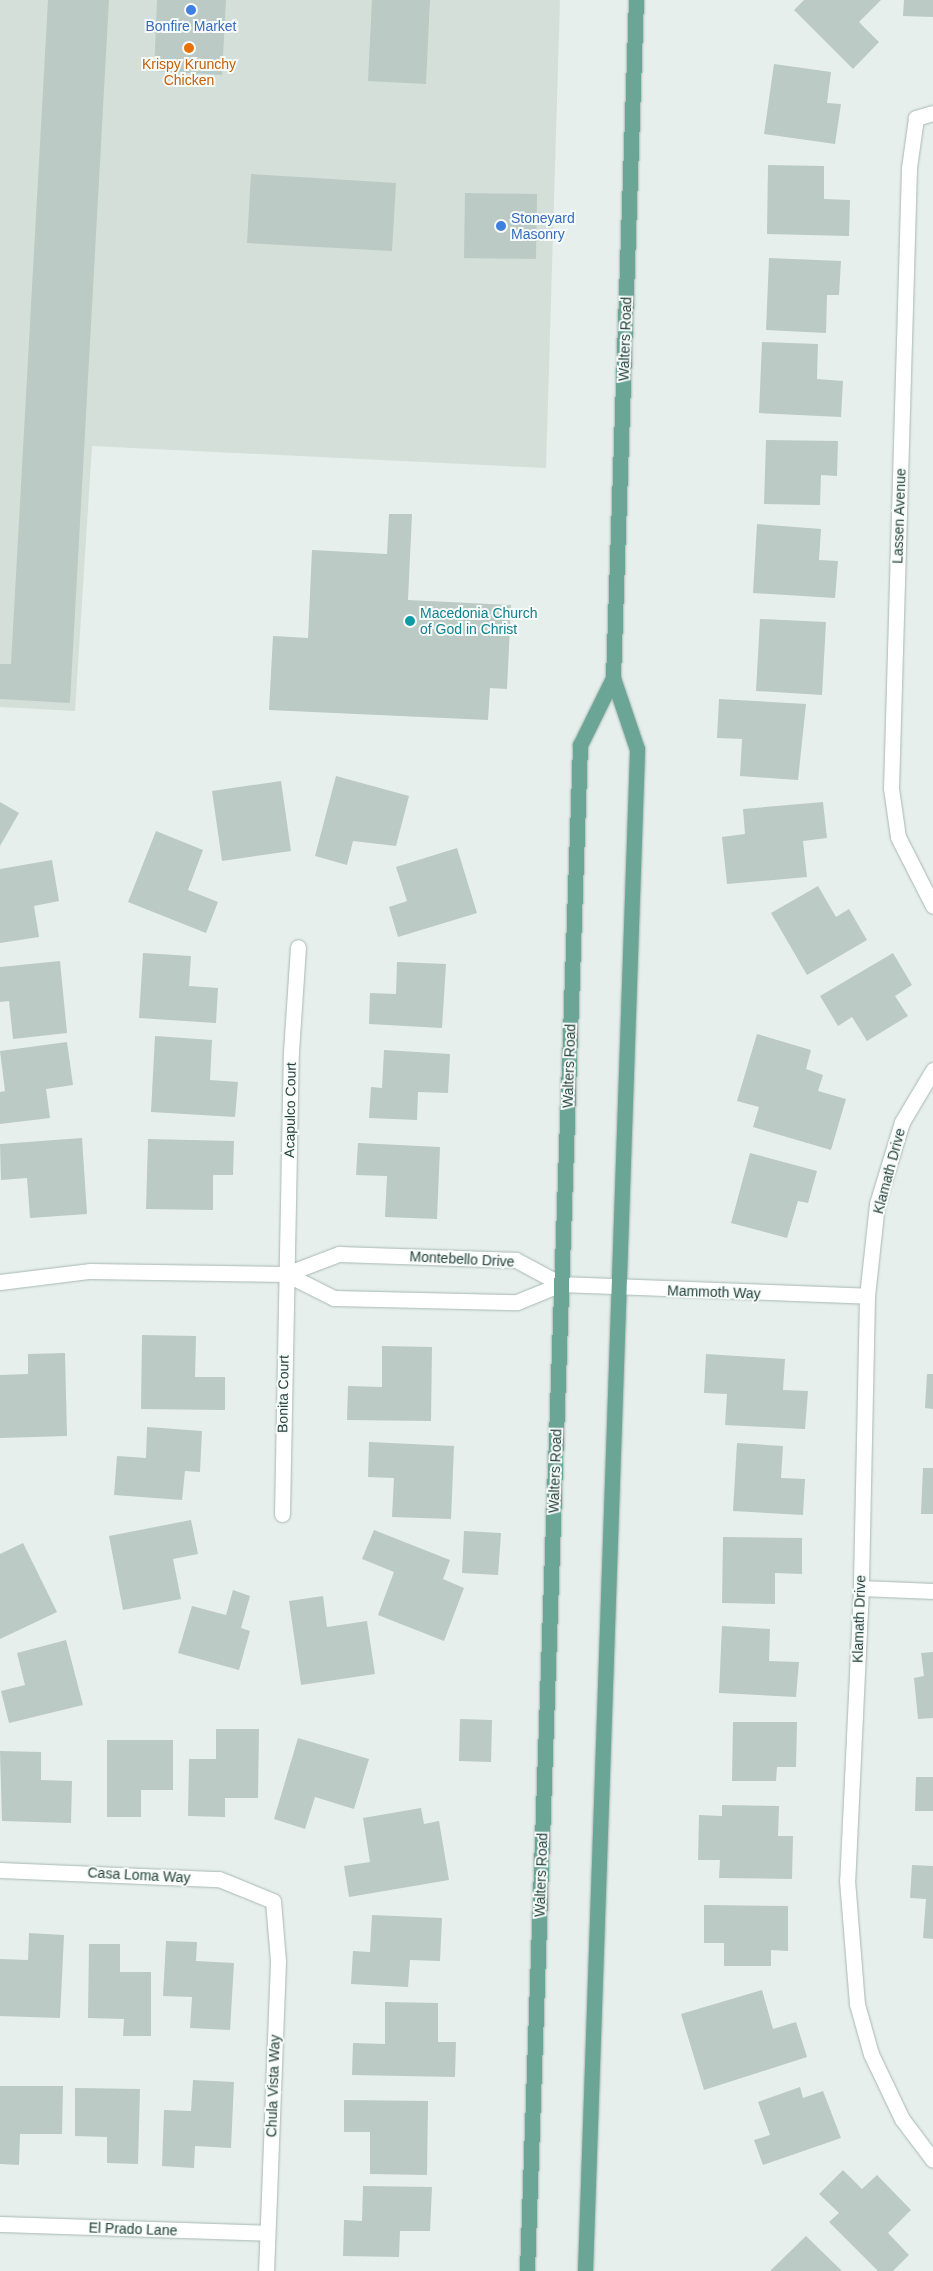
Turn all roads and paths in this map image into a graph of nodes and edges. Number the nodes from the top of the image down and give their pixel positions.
1 (636, 0) edge
2 (933, 113) edge
3 (613, 678) junction
4 (933, 906) edge
5 (298, 947) dead end
6 (933, 1070) edge
7 (286, 1274) junction
8 (0, 1282) edge
9 (561, 1284) junction
10 (618, 1288) junction
11 (867, 1296) junction
12 (282, 1514) dead end
13 (861, 1588) junction
14 (933, 1590) edge
15 (0, 1870) edge
16 (273, 1901) joint
17 (933, 2160) edge
18 (0, 2224) edge
19 (267, 2233) junction
20 (266, 2271) edge
21 (527, 2271) edge
22 (585, 2271) edge

1 - 3 main road, Walters Road
2 - 4 street, Lassen Avenue
3 - 9 main road, Walters Road
3 - 10 main road, Walters Road
5 - 7 street, Acapulco Court
6 - 11 street, Klamath Drive
7 - 8 street, Montebello Drive
7 - 9 street, Montebello Drive
7 - 9 street, Montebello Drive
7 - 12 street, Bonita Court
9 - 10 street, Mammoth Way
9 - 21 main road, Walters Road
10 - 11 street, Mammoth Way
10 - 22 main road, Walters Road
11 - 13 street, Klamath Drive
13 - 14 street
13 - 17 street, Klamath Drive
15 - 16 street, Casa Loma Way
16 - 19 street, Chula Vista Way
18 - 19 street, El Prado Lane
19 - 20 street, Chula Vista Way

